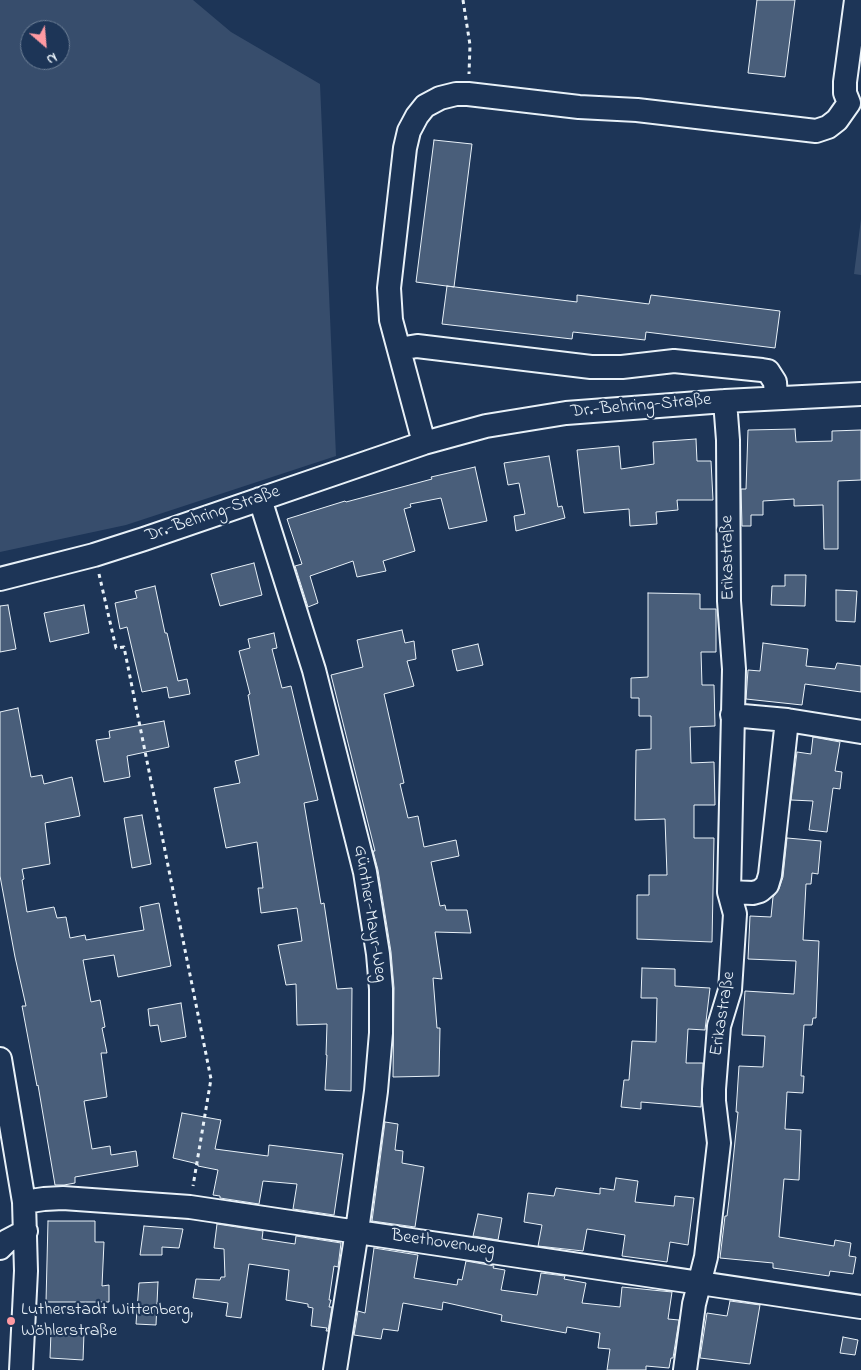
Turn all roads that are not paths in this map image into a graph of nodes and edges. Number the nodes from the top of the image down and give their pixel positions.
1 (856, 0) edge
2 (399, 349) junction
3 (861, 394) edge
4 (776, 398) junction
5 (725, 400) junction
6 (424, 443) junction
7 (260, 499) junction
8 (0, 579) edge
9 (732, 715) junction
10 (787, 720) junction
11 (861, 732) edge
12 (729, 892) junction
13 (0, 1059) edge
14 (24, 1202) junction
15 (26, 1231) junction
16 (357, 1231) junction
17 (0, 1248) edge
18 (700, 1282) junction
19 (861, 1307) edge
20 (21, 1370) edge
21 (335, 1370) edge
22 (685, 1370) edge

1 - 2 street
2 - 4 street
2 - 6 street
3 - 4 street, Dr.-Behring-Straße
4 - 5 street, Dr.-Behring-Straße
5 - 6 street, Dr.-Behring-Straße
5 - 9 street, Erikastraße
6 - 7 street, Dr.-Behring-Straße
7 - 8 street, Dr.-Behring-Straße
7 - 16 street, Günther-Mayr-Weg
9 - 10 street
9 - 12 street, Erikastraße
10 - 11 street
10 - 12 street
12 - 18 street, Erikastraße
13 - 14 street
14 - 15 street
14 - 16 street, Beethovenweg
15 - 17 street
15 - 20 street
16 - 18 street, Beethovenweg
16 - 21 street, Günther-Mayr-Weg
18 - 19 street, Beethovenweg
18 - 22 street, Erikastraße

